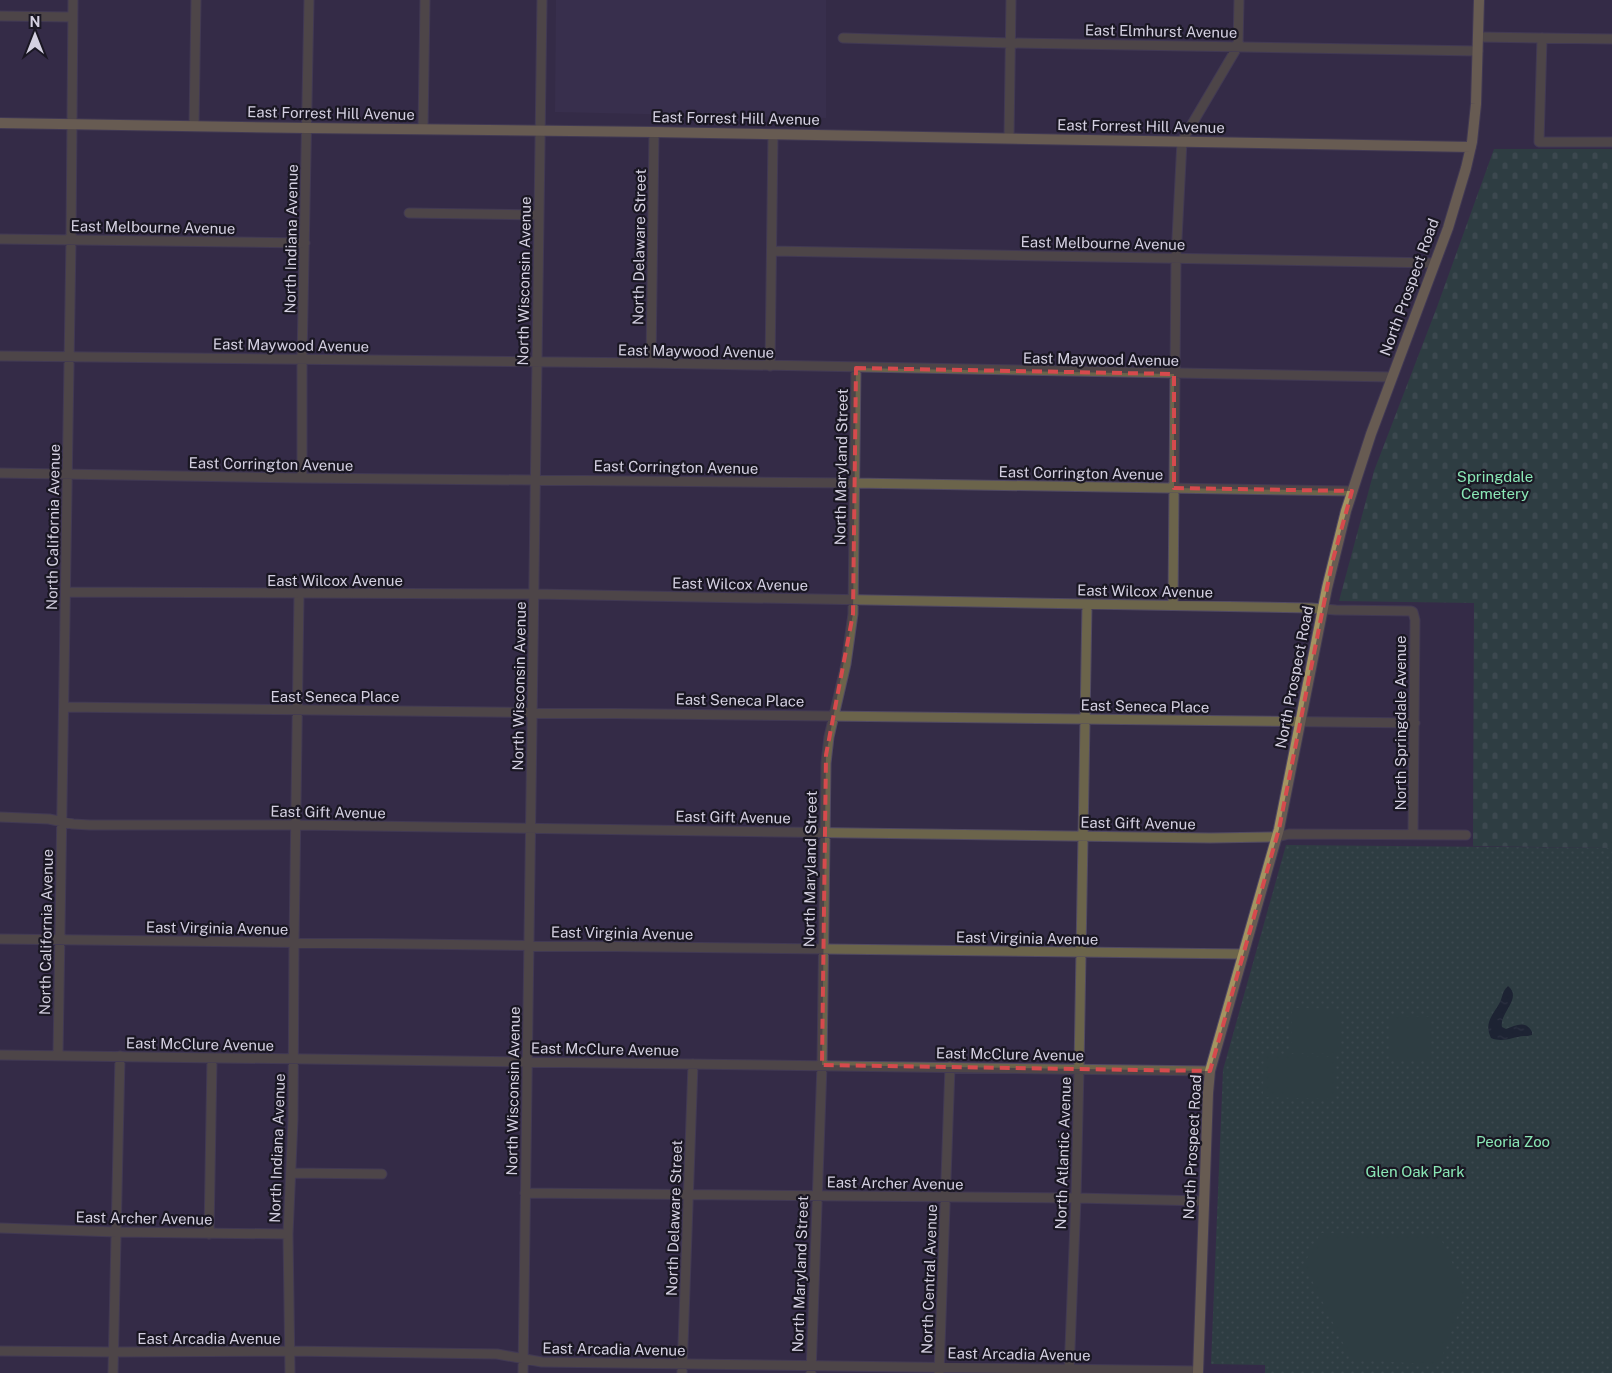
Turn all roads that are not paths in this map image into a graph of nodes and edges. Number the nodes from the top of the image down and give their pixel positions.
1 (73, 0) edge
2 (196, 0) edge
3 (309, 0) edge
4 (425, 0) edge
5 (542, 0) edge
6 (1011, 0) edge
7 (1239, 0) edge
8 (1479, 0) edge
9 (0, 16) edge
10 (72, 17) junction
11 (1478, 37) junction
12 (843, 38) dead end
13 (1542, 38) junction
14 (1612, 39) edge
15 (1010, 43) junction
16 (1238, 46) junction
17 (1478, 51) junction
18 (0, 122) edge
19 (72, 123) junction
20 (194, 126) junction
21 (307, 128) junction
22 (423, 129) junction
23 (540, 130) junction
24 (654, 132) junction
25 (773, 134) junction
26 (1009, 138) junction
27 (1182, 141) junction
28 (1612, 142) edge
29 (1471, 147) junction
30 (409, 213) dead end
31 (539, 215) junction
32 (0, 239) edge
33 (71, 240) junction
34 (305, 242) junction
35 (772, 250) junction
36 (1176, 258) junction
37 (1435, 263) junction
38 (0, 356) edge
39 (69, 356) junction
40 (302, 359) junction
41 (537, 362) junction
42 (651, 363) junction
43 (770, 366) junction
44 (856, 368) junction
45 (1174, 374) junction
46 (1392, 377) junction
47 (0, 473) edge
48 (66, 475) junction
49 (302, 478) junction
50 (536, 480) junction
51 (854, 483) junction
52 (1174, 488) junction
53 (1352, 491) junction
54 (66, 592) junction
55 (299, 594) junction
56 (534, 594) junction
57 (854, 600) junction
58 (1087, 605) junction
59 (1173, 605) junction
60 (1323, 609) junction
61 (1413, 612) joint
62 (64, 707) junction
63 (297, 710) junction
64 (532, 712) junction
65 (835, 715) junction
66 (1086, 720) junction
67 (1300, 722) junction
68 (1415, 723) junction
69 (0, 817) edge
70 (61, 821) junction
71 (296, 825) junction
72 (530, 828) junction
73 (825, 832) junction
74 (1413, 833) junction
75 (1466, 835) dead end
76 (1084, 836) junction
77 (1277, 837) junction
78 (0, 939) edge
79 (60, 940) junction
80 (294, 943) junction
81 (528, 945) junction
82 (823, 949) junction
83 (1082, 952) junction
84 (1243, 954) junction
85 (0, 1055) edge
86 (58, 1055) junction
87 (120, 1056) junction
88 (212, 1058) junction
89 (293, 1059) junction
90 (527, 1062) junction
91 (693, 1064) junction
92 (822, 1065) junction
93 (950, 1066) junction
94 (1080, 1068) junction
95 (1210, 1070) junction
96 (291, 1173) junction
97 (382, 1174) dead end
98 (525, 1193) junction
99 (688, 1194) junction
100 (817, 1195) junction
101 (946, 1197) junction
102 (1076, 1198) junction
103 (1204, 1201) junction
104 (0, 1228) edge
105 (117, 1232) junction
106 (209, 1234) junction
107 (288, 1234) junction
108 (0, 1351) edge
109 (290, 1351) junction
110 (113, 1352) junction
111 (523, 1359) junction
112 (682, 1368) edge
113 (811, 1369) edge
114 (940, 1370) edge
115 (1069, 1371) edge
116 (1198, 1372) edge
117 (113, 1373) edge
118 (290, 1373) edge
119 (522, 1373) edge

1 - 10 street, North California Avenue
2 - 20 street
3 - 21 street, North Indiana Avenue
4 - 22 street
5 - 23 street, North Wisconsin Avenue
6 - 15 street
7 - 16 street
8 - 11 main road, North Prospect Road
9 - 10 street
10 - 19 street, North California Avenue
11 - 13 street
11 - 17 main road, North Prospect Road
12 - 15 street, East Elmhurst Avenue
13 - 14 street
13 - 28 street
15 - 16 street, East Elmhurst Avenue
15 - 26 street
16 - 17 street, East Elmhurst Avenue
16 - 27 street
17 - 29 main road, North Prospect Road
18 - 19 main road, East Forrest Hill Avenue
19 - 20 main road, East Forrest Hill Avenue
19 - 33 street, North California Avenue
20 - 21 main road, East Forrest Hill Avenue
21 - 22 main road, East Forrest Hill Avenue
21 - 34 street, North Indiana Avenue
22 - 23 main road, East Forrest Hill Avenue
23 - 24 main road, East Forrest Hill Avenue
23 - 31 street, North Wisconsin Avenue
24 - 25 main road, East Forrest Hill Avenue
24 - 42 street, North Delaware Street
25 - 26 main road, East Forrest Hill Avenue
25 - 35 street
26 - 27 main road, East Forrest Hill Avenue
27 - 29 main road, East Forrest Hill Avenue
27 - 36 street
29 - 37 main road, North Prospect Road
30 - 31 street
31 - 41 street, North Wisconsin Avenue
32 - 33 street, East Melbourne Avenue
33 - 34 street, East Melbourne Avenue
33 - 39 street, North California Avenue
34 - 40 street, North Indiana Avenue
35 - 36 street, East Melbourne Avenue
35 - 43 street
36 - 37 street, East Melbourne Avenue
36 - 45 street
37 - 46 main road, North Prospect Road
38 - 39 street, East Maywood Avenue
39 - 40 street, East Maywood Avenue
39 - 48 street, North California Avenue
40 - 41 street, East Maywood Avenue
40 - 49 street, North Indiana Avenue
41 - 42 street, East Maywood Avenue
41 - 50 street, North Wisconsin Avenue
42 - 43 street, East Maywood Avenue
43 - 44 street, East Maywood Avenue
44 - 45 street, East Maywood Avenue
44 - 51 street, North Maryland Street
45 - 46 street, East Maywood Avenue
45 - 52 street
46 - 53 main road, North Prospect Road
47 - 48 street, East Corrington Avenue
48 - 49 street, East Corrington Avenue
48 - 54 street, North California Avenue
49 - 50 street, East Corrington Avenue
50 - 51 street, East Corrington Avenue
50 - 56 street, North Wisconsin Avenue
51 - 52 street, East Corrington Avenue
51 - 57 street, North Maryland Street
52 - 53 street, East Corrington Avenue
52 - 59 street
53 - 60 main road, North Prospect Road
54 - 55 street, East Wilcox Avenue
54 - 62 street, North California Avenue
55 - 56 street, East Wilcox Avenue
55 - 63 street, North Indiana Avenue
56 - 57 street, East Wilcox Avenue
56 - 64 street, North Wisconsin Avenue
57 - 58 street, East Wilcox Avenue
57 - 65 street, North Maryland Street
58 - 59 street, East Wilcox Avenue
58 - 66 street, North Atlantic Avenue
59 - 60 street, East Wilcox Avenue
60 - 61 street, East Wilcox Avenue
60 - 67 main road, North Prospect Road
61 - 68 street, North Springdale Avenue
62 - 63 street, East Seneca Place
62 - 70 street, North California Avenue
63 - 64 street, East Seneca Place
63 - 71 street, North Indiana Avenue
64 - 65 street, East Seneca Place
64 - 72 street, North Wisconsin Avenue
65 - 66 street, East Seneca Place
65 - 73 street, North Maryland Street
66 - 67 street, East Seneca Place
66 - 76 street, North Atlantic Avenue
67 - 68 street, East Seneca Place
67 - 77 main road, North Prospect Road
68 - 74 street, North Springdale Avenue
69 - 70 street, East Gift Avenue
70 - 71 street, East Gift Avenue
70 - 79 street, North California Avenue
71 - 72 street, East Gift Avenue
71 - 80 street, North Indiana Avenue
72 - 73 street, East Gift Avenue
72 - 81 street, North Wisconsin Avenue
73 - 76 street, East Gift Avenue
73 - 82 street, North Maryland Street
74 - 75 street, East Gift Avenue
74 - 77 street, East Gift Avenue
76 - 77 street, East Gift Avenue
76 - 83 street, North Atlantic Avenue
77 - 84 main road, North Prospect Road
78 - 79 street, East Virginia Avenue
79 - 80 street, East Virginia Avenue
79 - 86 street, North California Avenue
80 - 81 street, East Virginia Avenue
80 - 89 street, North Indiana Avenue
81 - 82 street, East Virginia Avenue
81 - 90 street, North Wisconsin Avenue
82 - 83 street, East Virginia Avenue
82 - 92 street, North Maryland Street
83 - 84 street, East Virginia Avenue
83 - 94 street, North Atlantic Avenue
84 - 95 main road, North Prospect Road
85 - 86 street, East McClure Avenue
86 - 87 street, East McClure Avenue
87 - 88 street, East McClure Avenue
87 - 105 street
88 - 89 street, East McClure Avenue
88 - 106 street
89 - 90 street, East McClure Avenue
89 - 96 street, North Indiana Avenue
90 - 91 street, East McClure Avenue
90 - 98 street, North Wisconsin Avenue
91 - 92 street, East McClure Avenue
91 - 99 street, North Delaware Street
92 - 93 street, East McClure Avenue
92 - 100 street, North Maryland Street
93 - 94 street, East McClure Avenue
93 - 101 street, North Central Avenue
94 - 95 street, East McClure Avenue
94 - 102 street, North Atlantic Avenue
95 - 103 main road, North Prospect Road
96 - 97 street
96 - 107 street, North Indiana Avenue
98 - 99 street, East Archer Avenue
98 - 111 street, North Wisconsin Avenue
99 - 100 street, East Archer Avenue
99 - 112 street, North Delaware Street
100 - 101 street, East Archer Avenue
100 - 113 street, North Maryland Street
101 - 102 street, East Archer Avenue
101 - 114 street, North Central Avenue
102 - 103 street, East Archer Avenue
102 - 115 street, North Atlantic Avenue
103 - 116 main road, North Prospect Road
104 - 105 street, East Archer Avenue
105 - 106 street, East Archer Avenue
105 - 110 street
106 - 107 street, East Archer Avenue
107 - 109 street, North Indiana Avenue
108 - 110 street, East Arcadia Avenue
109 - 110 street, East Arcadia Avenue
109 - 111 street, East Arcadia Avenue
109 - 118 street, North Indiana Avenue
110 - 117 street
111 - 112 street, East Arcadia Avenue
111 - 119 street, North Wisconsin Avenue
112 - 113 street, East Arcadia Avenue
113 - 114 street, East Arcadia Avenue
114 - 115 street, East Arcadia Avenue
115 - 116 street, East Arcadia Avenue

